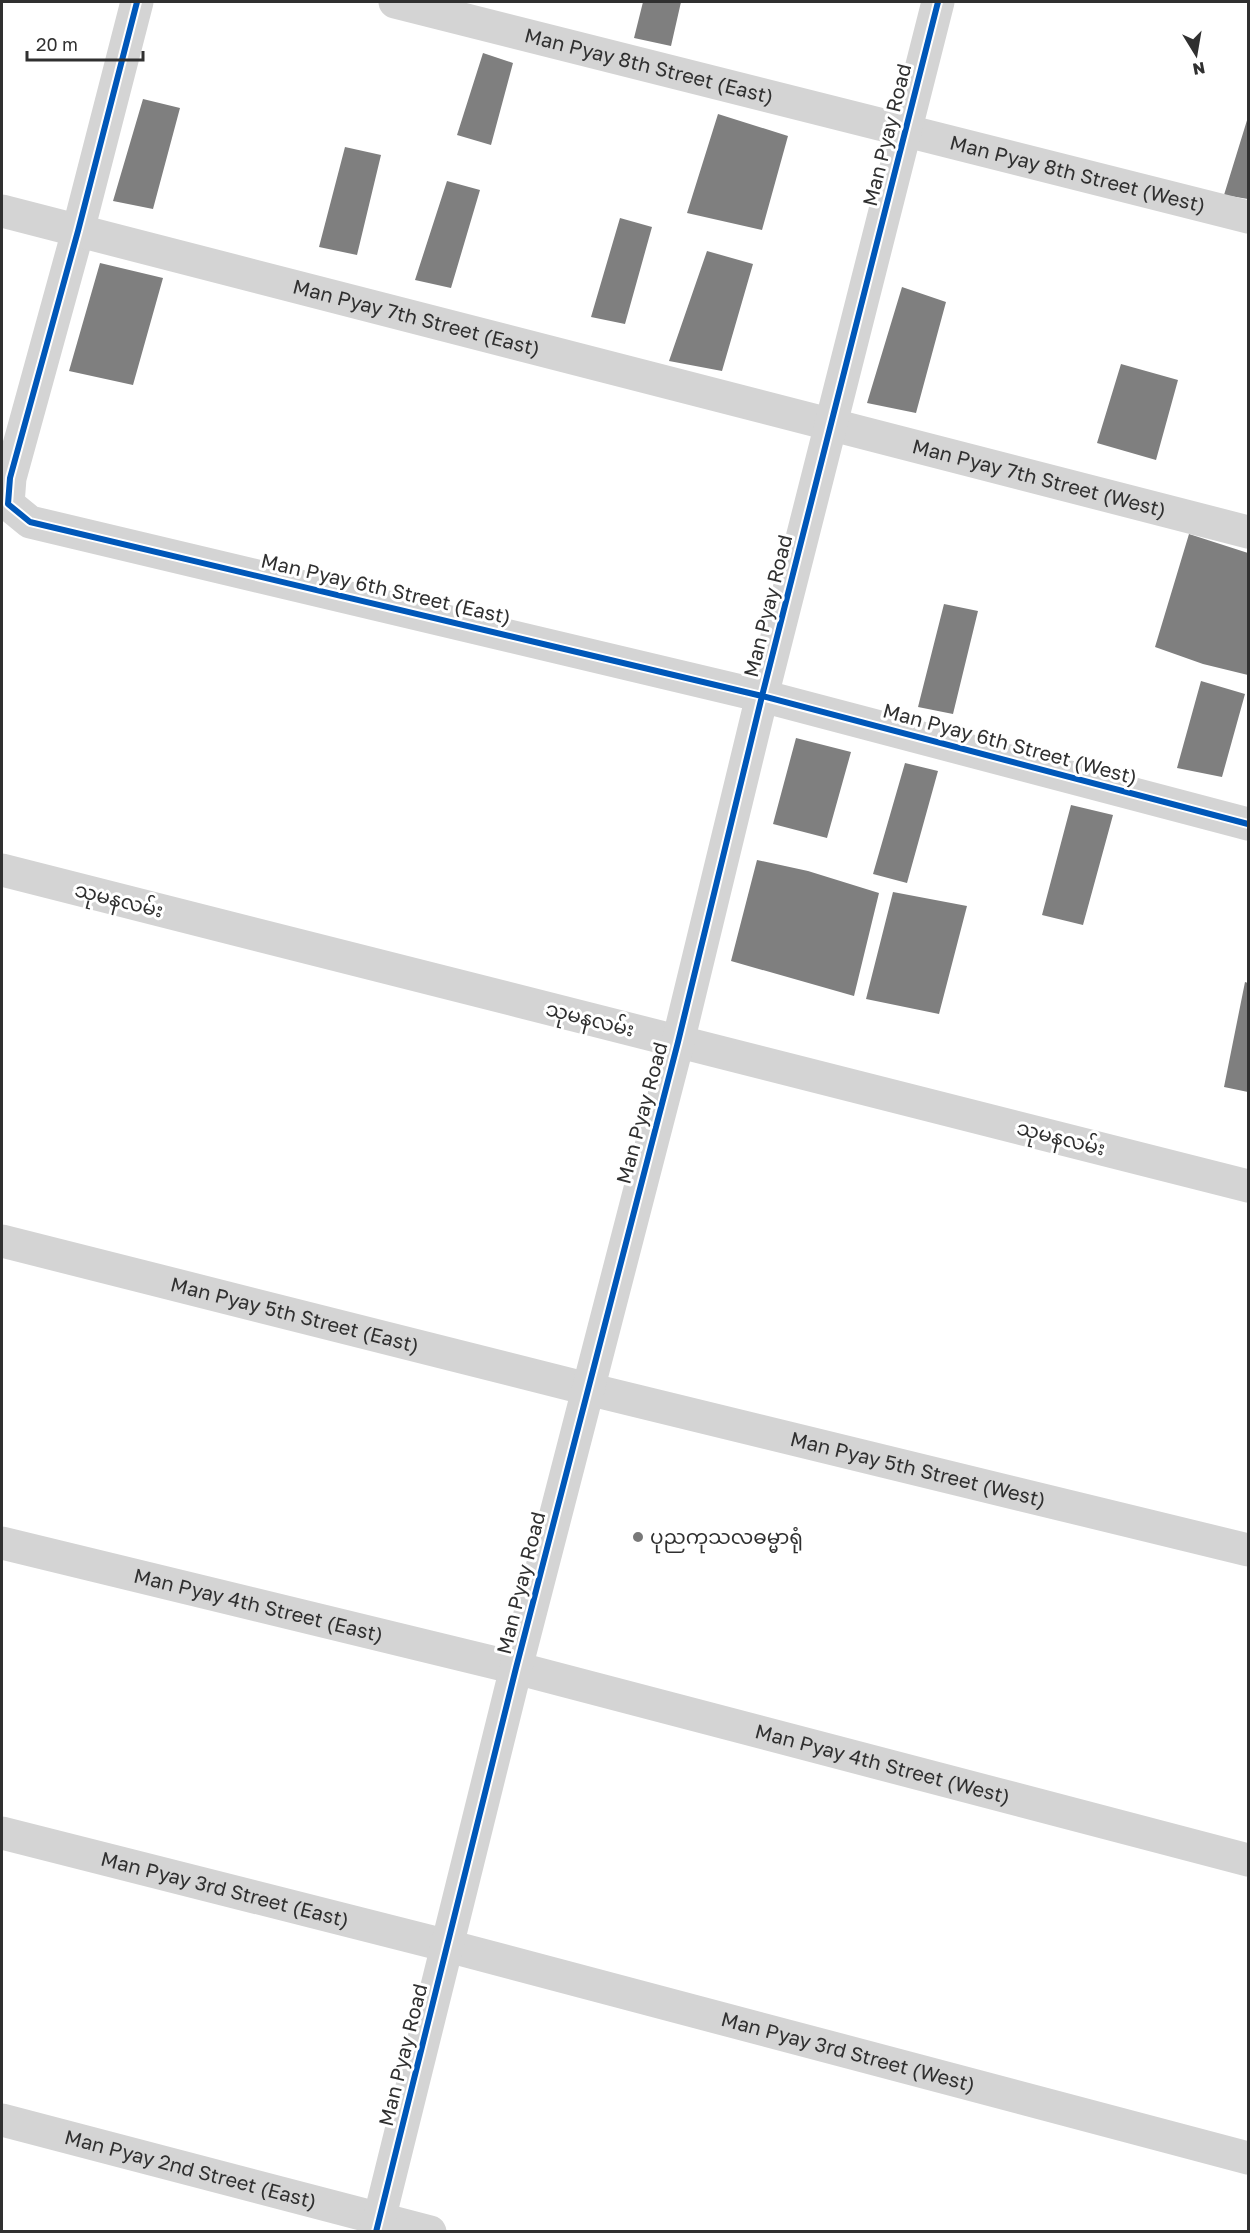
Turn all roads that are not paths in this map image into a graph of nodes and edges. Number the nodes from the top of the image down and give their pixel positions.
1 (137, 2) edge
2 (395, 2) edge
3 (938, 2) edge
4 (905, 130) junction
5 (2, 211) edge
6 (1248, 217) edge
7 (78, 231) junction
8 (831, 424) junction
9 (1248, 532) edge
10 (762, 696) junction
11 (1248, 824) edge
12 (2, 870) edge
13 (678, 1041) junction
14 (1248, 1186) edge
15 (2, 1240) edge
16 (588, 1389) junction
17 (2, 1543) edge
18 (1248, 1550) edge
19 (516, 1668) junction
20 (2, 1833) edge
21 (1248, 1860) edge
22 (448, 1946) junction
23 (2, 2120) edge
24 (1248, 2158) edge
25 (378, 2225) edge
26 (430, 2232) edge

1 - 7 street
2 - 4 street, Man Pyay 8th Street (East)
3 - 4 street, Man Pyay Road
4 - 6 street, Man Pyay 8th Street (West)
4 - 8 street, Man Pyay Road
5 - 7 street, Man Pyay 7th Street (East)
7 - 8 street, Man Pyay 7th Street (East)
7 - 10 street, Man Pyay 6th Street (East)
8 - 9 street, Man Pyay 7th Street (West)
8 - 10 street, Man Pyay Road
10 - 11 street, Man Pyay 6th Street (West)
10 - 13 street, Man Pyay Road
12 - 13 street, သုမနလမ်း
13 - 14 street, သုမနလမ်း
13 - 16 street, Man Pyay Road
15 - 16 street, Man Pyay 5th Street (East)
16 - 18 street, Man Pyay 5th Street (West)
16 - 19 street, Man Pyay Road
17 - 19 street, Man Pyay 4th Street (East)
19 - 21 street, Man Pyay 4th Street (West)
19 - 22 street, Man Pyay Road
20 - 22 street, Man Pyay 3rd Street (East)
22 - 24 street, Man Pyay 3rd Street (West)
22 - 25 street, Man Pyay Road
23 - 25 street, Man Pyay 2nd Street (East)
25 - 26 street, Man Pyay 2nd Street (East)

